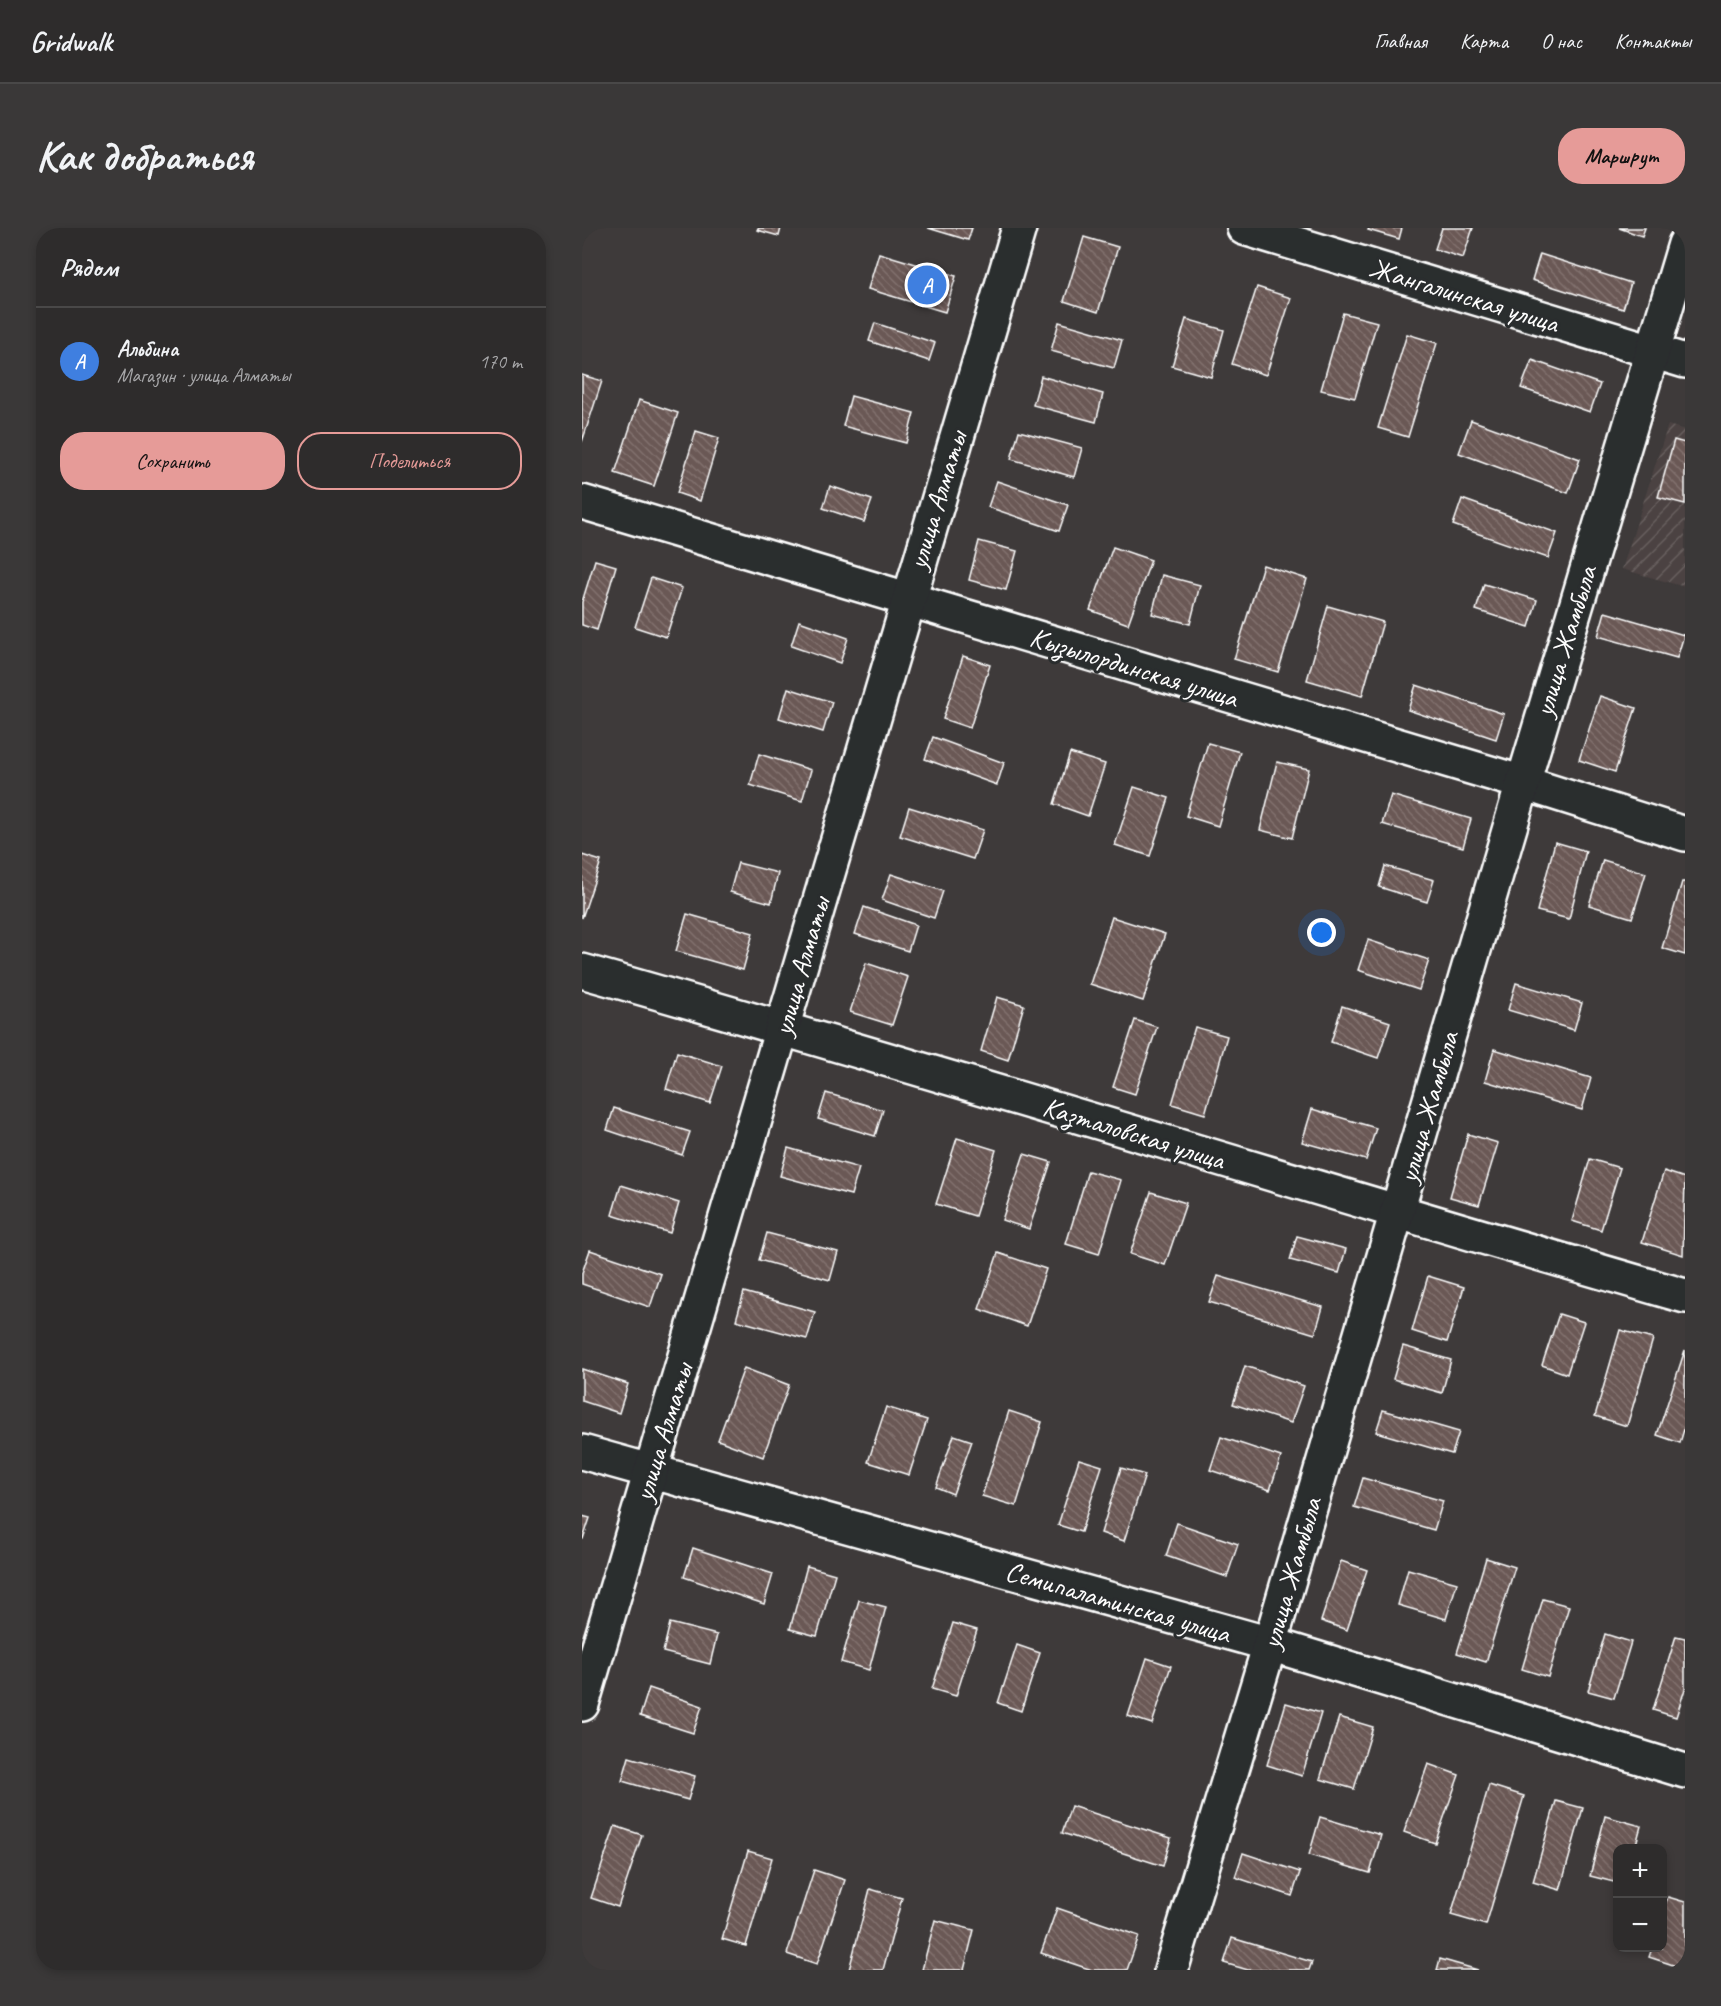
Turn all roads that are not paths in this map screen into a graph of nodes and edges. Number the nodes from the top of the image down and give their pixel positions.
1 (1019, 228) edge
2 (1244, 228) edge
3 (1685, 244) edge
4 (1651, 351) junction
5 (1685, 361) edge
6 (582, 501) edge
7 (907, 599) junction
8 (1523, 783) junction
9 (1685, 834) edge
10 (582, 971) edge
11 (783, 1028) junction
12 (1397, 1213) junction
13 (1685, 1296) edge
14 (582, 1452) edge
15 (651, 1472) junction
16 (1270, 1644) junction
17 (582, 1704) edge
18 (1685, 1771) edge
19 (1171, 1970) edge

1 - 7 street, улица Алматы
2 - 4 street, Жангалинская улица
3 - 4 street, улица Жамбыла
4 - 5 street, Жангалинская улица
4 - 8 street, улица Жамбыла
6 - 7 street, Кызылординская улица
7 - 8 street, Кызылординская улица
7 - 11 street, улица Алматы
8 - 9 street, Кызылординская улица
8 - 12 street, улица Жамбыла
10 - 11 street, Казталовская улица
11 - 12 street, Казталовская улица
11 - 15 street, улица Алматы
12 - 13 street, Казталовская улица
12 - 16 street, улица Жамбыла
14 - 15 street, Семипалатинская улица
15 - 16 street, Семипалатинская улица
15 - 17 street, улица Алматы
16 - 18 street, Семипалатинская улица
16 - 19 street, улица Жамбыла

